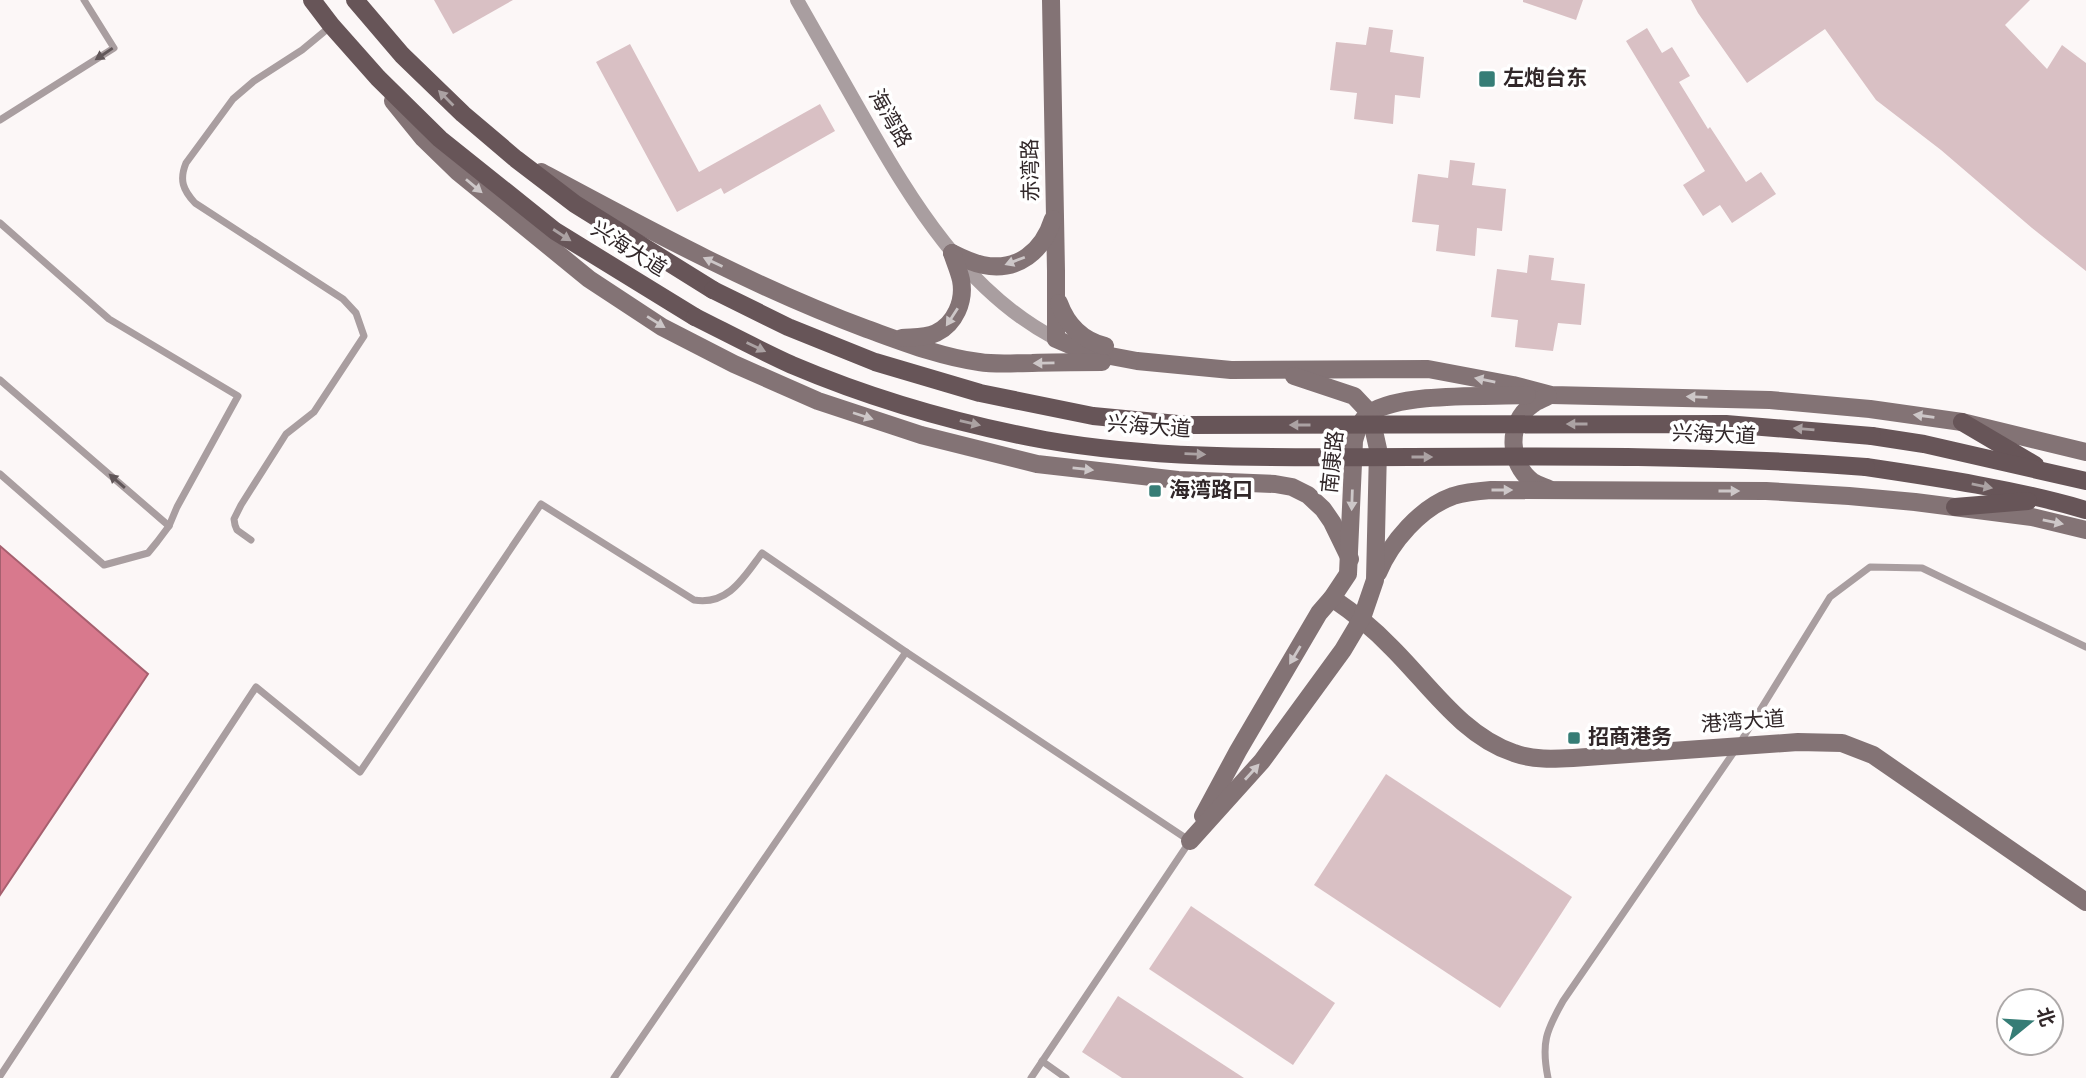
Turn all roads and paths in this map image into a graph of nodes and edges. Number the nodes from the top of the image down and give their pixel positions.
1 (84, 0) edge
2 (312, 0) edge
3 (355, 0) edge
4 (797, 0) edge
5 (1051, 0) edge
6 (331, 25) junction
7 (0, 120) edge
8 (516, 159) junction
9 (1055, 212) junction
10 (0, 223) edge
11 (952, 253) junction
12 (1056, 292) junction
13 (892, 338) junction
14 (1056, 339) junction
15 (1137, 361) junction
16 (1272, 370) junction
17 (0, 380) edge
18 (1551, 395) junction
19 (1370, 413) junction
20 (1962, 422) junction
21 (2086, 452) edge
22 (2043, 470) junction
23 (0, 474) edge
24 (2086, 481) edge
25 (1555, 491) junction
26 (2052, 500) junction
27 (1955, 507) junction
28 (2086, 510) edge
29 (169, 526) junction
30 (2086, 530) edge
31 (251, 540) dead end
32 (1350, 559) junction
33 (1376, 580) junction
34 (1332, 598) junction
35 (1362, 618) junction
36 (2086, 646) edge
37 (906, 652) junction
38 (1738, 746) junction
39 (1190, 841) junction
40 (2086, 902) edge
41 (1042, 1062) junction
42 (0, 1076) edge
43 (614, 1078) edge
44 (1031, 1078) edge
45 (1066, 1078) edge
46 (1548, 1078) edge

1 -> 7 lane
2 - 6 main road, 兴海大道
8 -> 3 main road, 兴海大道
4 - 11 street, 海湾路
5 - 9 street, 赤湾路
6 -> 26 main road, 兴海大道, bridge
6 - 31 lane
6 -> 32 street, 兴海大道
13 -> 8 street, 兴海大道
22 -> 8 main road, 兴海大道, bridge
9 -> 11 street
9 - 12 street, 赤湾路
10 - 29 lane
11 -> 13 street
11 - 14 street, 海湾路
12 - 14 street, 赤湾路
12 - 16 street, 兴海大道
15 -> 13 street, 兴海大道
14 - 15 street, 兴海大道
15 - 16 street, 兴海大道
18 -> 16 street, 兴海大道
16 - 19 street
29 -> 17 lane
18 - 19 street
20 -> 18 street, 兴海大道
18 - 25 street
19 -> 32 street, 南康路
19 - 33 street, 南康路
20 - 21 street, 兴海大道
20 - 22 main road
22 - 24 main road, 兴海大道
23 - 29 lane
25 -> 27 street
33 -> 25 street
26 - 27 main road
26 - 28 main road, 兴海大道
27 -> 30 street
32 - 34 street, 南康路
33 - 35 street, 南康路
34 - 35 street, 港湾大道
34 -> 39 street, 南康路
35 - 38 street, 港湾大道
39 -> 35 street, 南康路
36 - 38 lane
37 - 39 lane
37 - 42 lane
37 - 43 lane
38 - 40 street, 港湾大道
38 - 46 lane
39 - 41 lane
41 - 44 lane
41 - 45 lane

